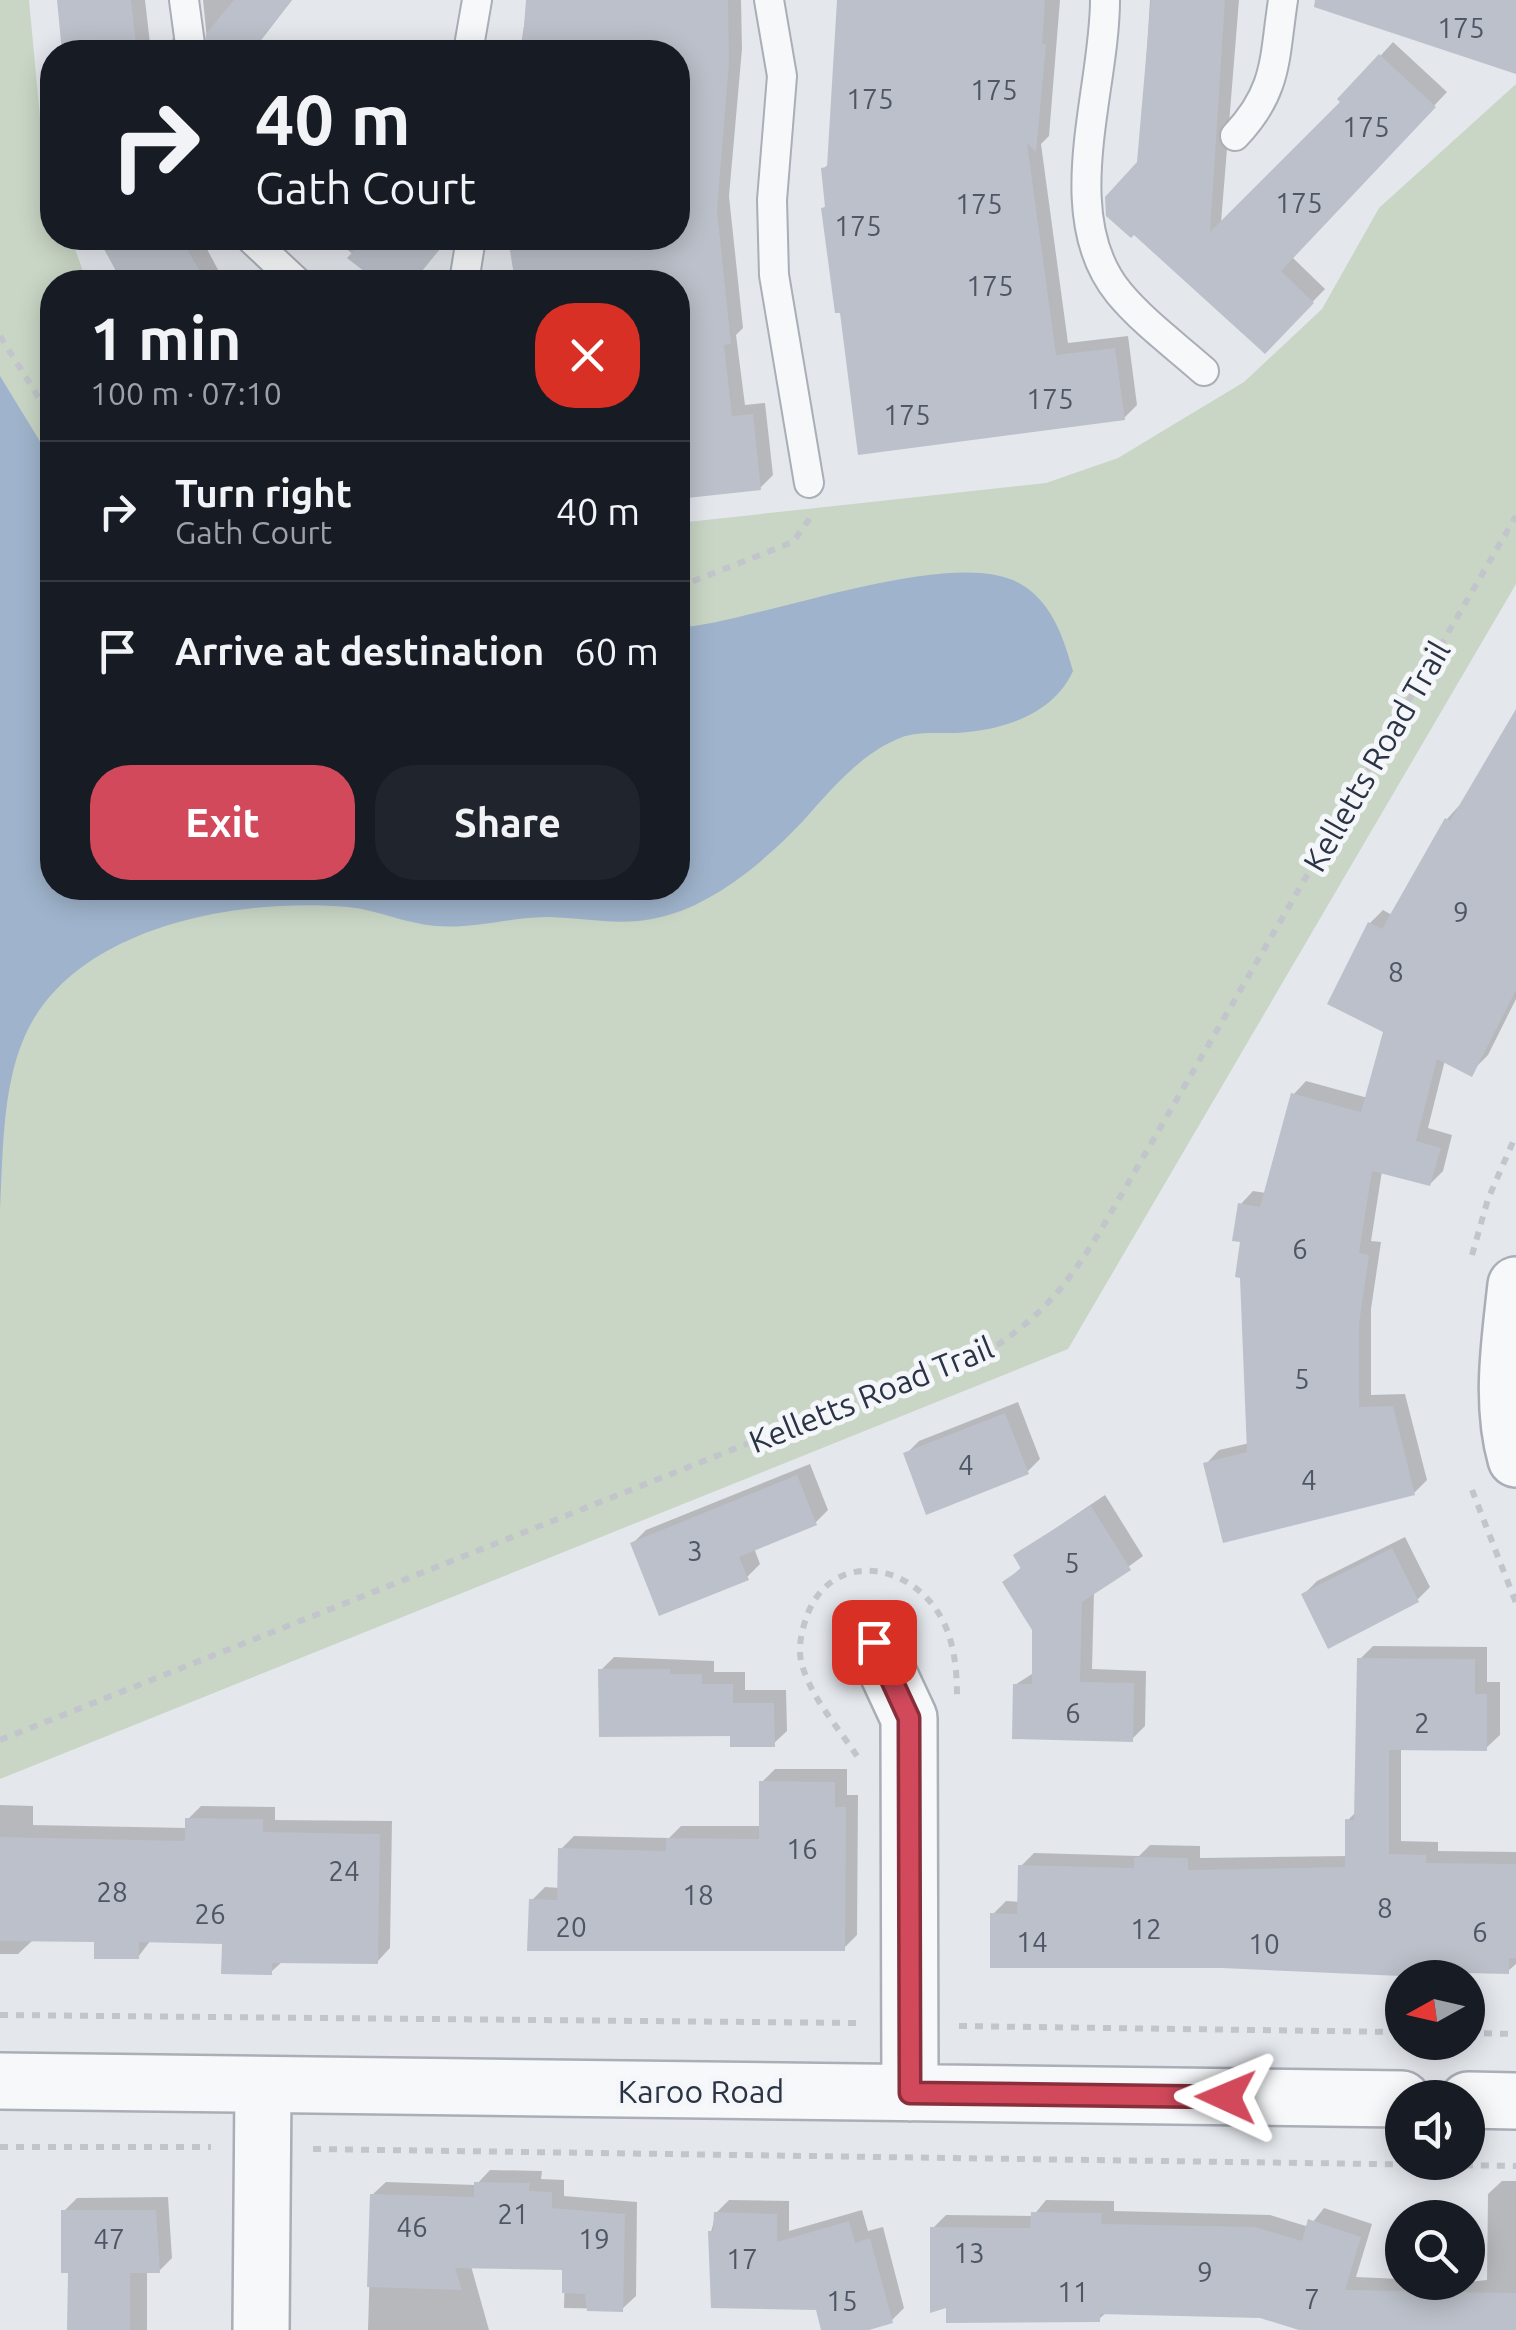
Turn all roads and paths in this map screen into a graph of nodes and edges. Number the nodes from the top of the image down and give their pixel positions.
1 (184, 0) edge
2 (477, 0) edge
3 (769, 0) edge
4 (1106, 0) edge
5 (1283, 0) edge
6 (189, 40) edge
7 (470, 40) edge
8 (1235, 136) dead end
9 (263, 250) edge
10 (284, 270) edge
11 (0, 336) edge
12 (1204, 371) dead end
13 (40, 399) edge
14 (809, 483) joint
15 (1516, 516) edge
16 (690, 583) edge
17 (1516, 1285) edge
18 (1516, 1459) edge
19 (874, 1642) dead end
20 (0, 1740) edge
21 (0, 2015) edge
22 (861, 2024) dead end
23 (957, 2026) dead end
24 (1385, 2032) edge
25 (1485, 2033) edge
26 (1516, 2034) edge
27 (0, 2082) edge
28 (263, 2088) junction
29 (910, 2093) junction
30 (1385, 2099) edge
31 (1485, 2100) edge
32 (1516, 2100) edge
33 (0, 2147) edge
34 (214, 2147) dead end
35 (314, 2148) dead end
36 (1516, 2166) edge
37 (261, 2330) edge

1 - 6 lane
2 - 7 lane
3 - 14 lane
4 - 12 lane
5 - 8 lane
9 - 10 lane
11 - 13 path
14 - 16 path
15 - 20 path, Kelletts Road Trail
17 - 18 street
19 - 29 street
21 - 22 path
23 - 24 path
25 - 26 path
27 - 28 street, Karoo Road
28 - 29 street, Karoo Road
28 - 37 street
29 - 30 street, Karoo Road
31 - 32 street
33 - 34 path
35 - 36 path

